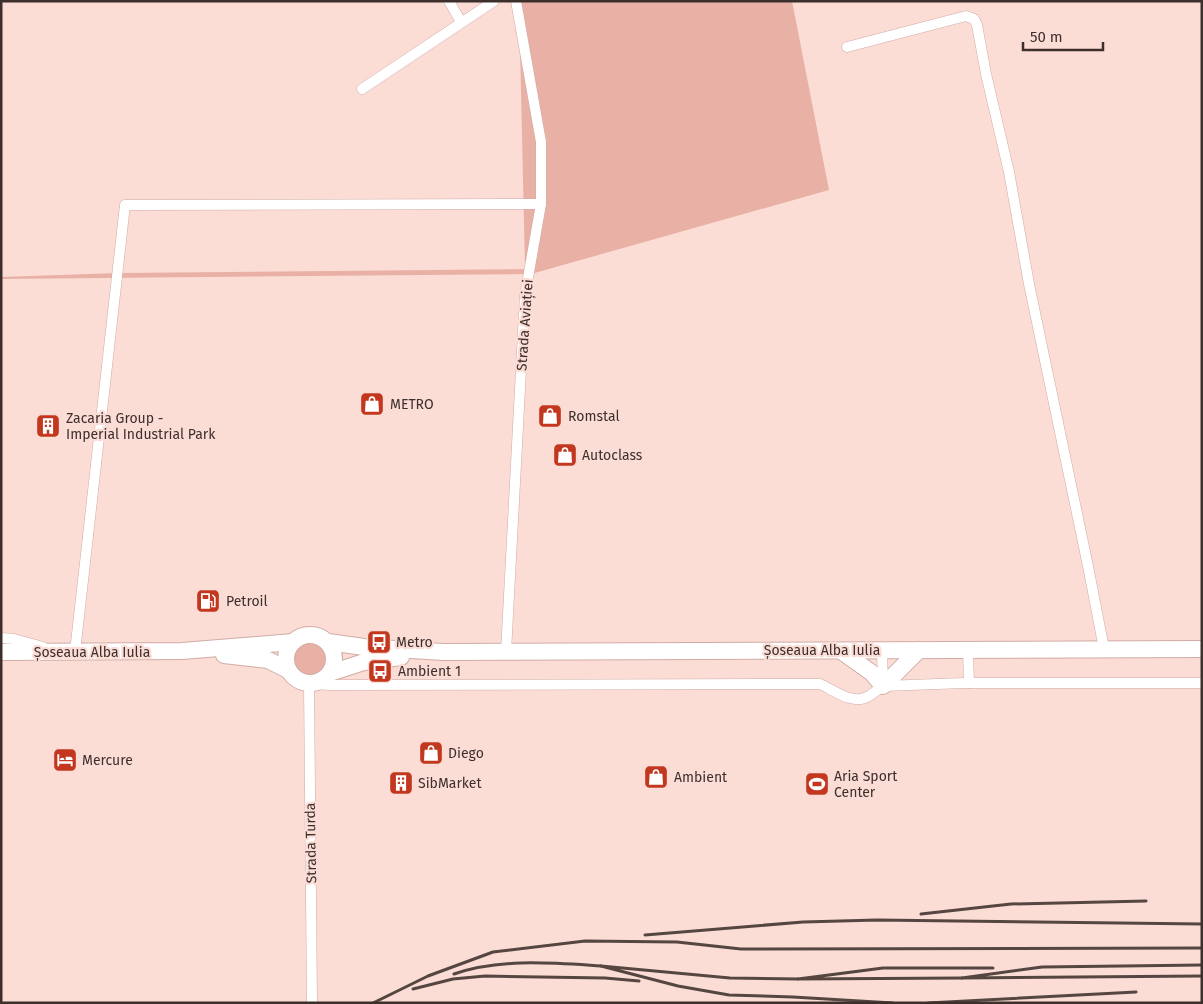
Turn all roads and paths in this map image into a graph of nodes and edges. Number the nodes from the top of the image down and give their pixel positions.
1 (449, 1) edge
2 (494, 1) edge
3 (516, 1) edge
4 (461, 22) junction
5 (847, 46) dead end
6 (362, 89) dead end
7 (541, 204) junction
8 (1, 638) edge
9 (293, 642) junction
10 (328, 642) junction
11 (1104, 649) junction
12 (1202, 649) edge
13 (882, 650) junction
14 (919, 650) junction
15 (968, 650) junction
16 (182, 651) junction
17 (842, 651) junction
18 (1, 652) edge
19 (69, 652) junction
20 (443, 652) junction
21 (506, 652) junction
22 (288, 670) junction
23 (334, 678) junction
24 (968, 683) junction
25 (1202, 683) edge
26 (311, 684) junction
27 (883, 686) junction
28 (312, 1003) edge

1 - 4 street
2 - 4 street
3 - 7 street, Strada Aviației
4 - 6 street
5 - 11 street
7 - 19 street
7 - 21 street, Strada Aviației
8 - 19 street
9 - 10 main road
9 - 16 main road, Șoseaua Alba Iulia
9 - 22 main road
10 - 20 main road, Șoseaua Alba Iulia
10 - 23 main road
11 - 12 main road, Șoseaua Alba Iulia
11 - 15 main road, Șoseaua Alba Iulia
13 - 14 main road, Șoseaua Alba Iulia
13 - 17 main road, Șoseaua Alba Iulia
13 - 27 street
14 - 15 main road, Șoseaua Alba Iulia
14 - 27 main road
15 - 24 street
16 - 19 main road, Șoseaua Alba Iulia
16 - 22 main road, Șoseaua Alba Iulia
17 - 21 main road, Șoseaua Alba Iulia
17 - 27 main road
18 - 19 main road, Șoseaua Alba Iulia
20 - 21 main road, Șoseaua Alba Iulia
20 - 23 main road, Șoseaua Alba Iulia
22 - 26 main road
23 - 26 main road
23 - 27 street
24 - 25 street
24 - 27 street
26 - 28 street, Strada Turda

